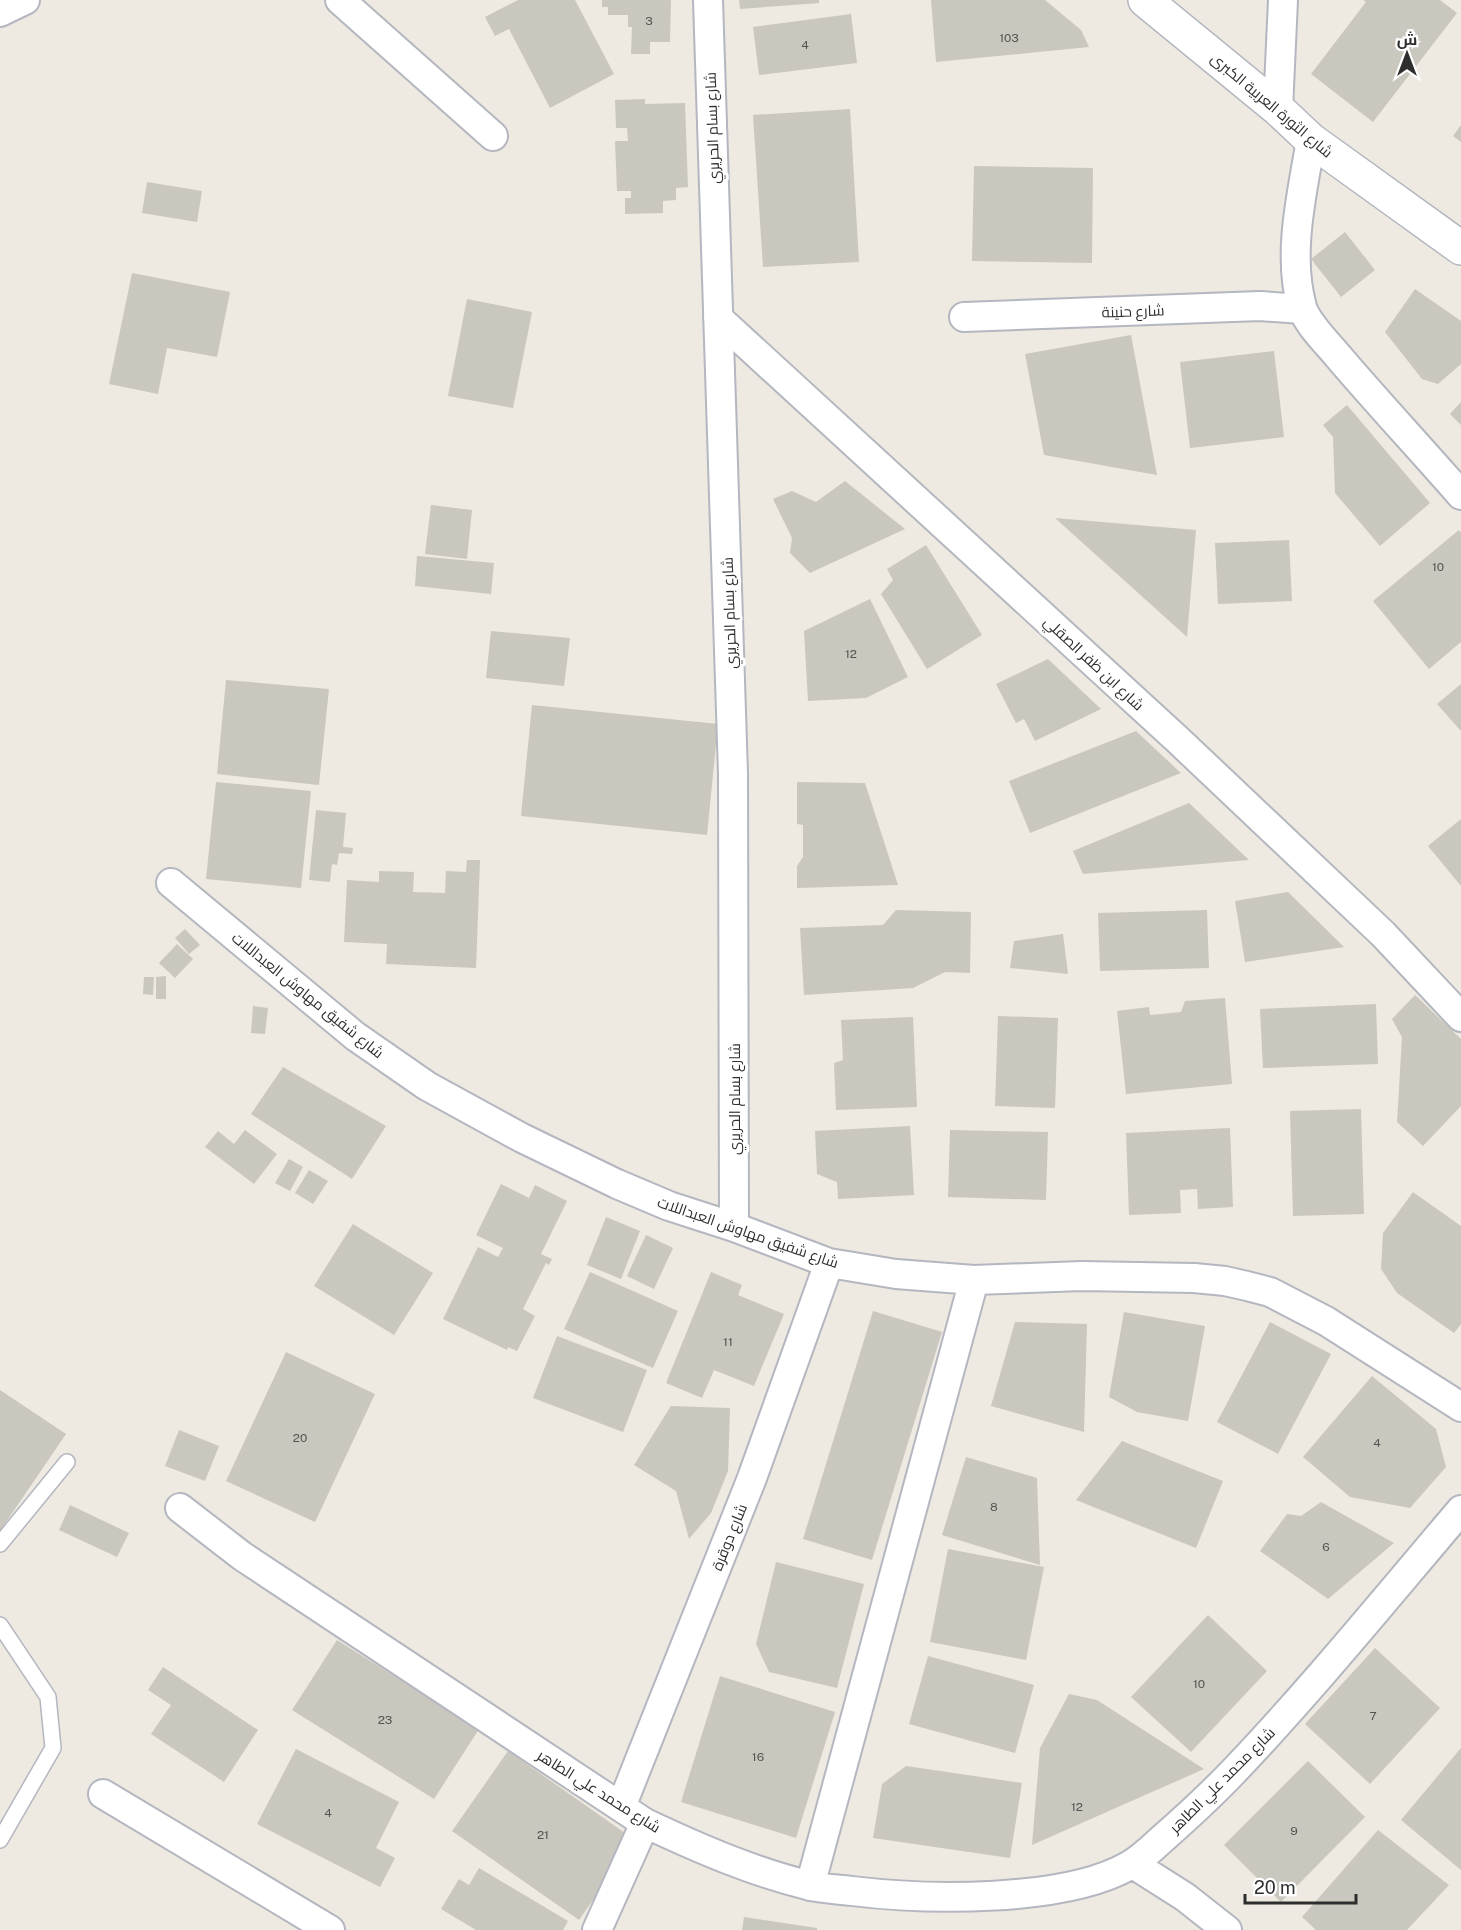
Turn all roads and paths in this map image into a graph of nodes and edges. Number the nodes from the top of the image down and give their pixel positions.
1 (25, 0) edge
2 (340, 0) edge
3 (708, 0) edge
4 (1145, 0) edge
5 (1283, 0) edge
6 (0, 12) edge
7 (1278, 109) junction
8 (493, 136) dead end
9 (1311, 140) junction
10 (1461, 248) edge
11 (1302, 309) junction
12 (718, 318) junction
13 (964, 318) dead end
14 (1461, 495) edge
15 (171, 883) dead end
16 (1461, 1017) edge
17 (734, 1227) junction
18 (829, 1263) junction
19 (974, 1280) junction
20 (1461, 1407) edge
21 (66, 1462) dead end
22 (180, 1508) dead end
23 (1461, 1510) edge
24 (0, 1544) edge
25 (0, 1625) edge
26 (103, 1794) dead end
27 (621, 1807) junction
28 (645, 1823) junction
29 (0, 1840) edge
30 (1133, 1864) junction
31 (810, 1886) junction
32 (330, 1930) edge
33 (597, 1930) edge
34 (1227, 1930) edge

1 - 6 street
2 - 8 street
3 - 12 street, شارع بسام الحريري
4 - 7 street, شارع الثورة العربية الكبرى
5 - 7 street
7 - 9 street, شارع الثورة العربية الكبرى
9 - 10 street, شارع الثورة العربية الكبرى
9 - 11 street
11 - 13 street, شارع حنينة
11 - 14 street
12 - 16 street, شارع ابن ظفر الصقلي
12 - 17 street, شارع بسام الحريري
15 - 17 street, شارع شفيق مهاوش العبداللات
17 - 18 street, شارع شفيق مهاوش العبداللات
18 - 19 street, شارع شفيق مهاوش العبداللات
18 - 27 street, شارع دوقرة
19 - 20 street, شارع شفيق مهاوش العبداللات
19 - 31 street
21 - 24 lane
22 - 27 street, شارع محمد علي الطاهر
23 - 30 street, شارع محمد علي الطاهر
25 - 29 lane
26 - 32 street
27 - 28 street, شارع محمد علي الطاهر
28 - 31 street, شارع محمد علي الطاهر
28 - 33 street
30 - 31 street, شارع محمد علي الطاهر
30 - 34 street

